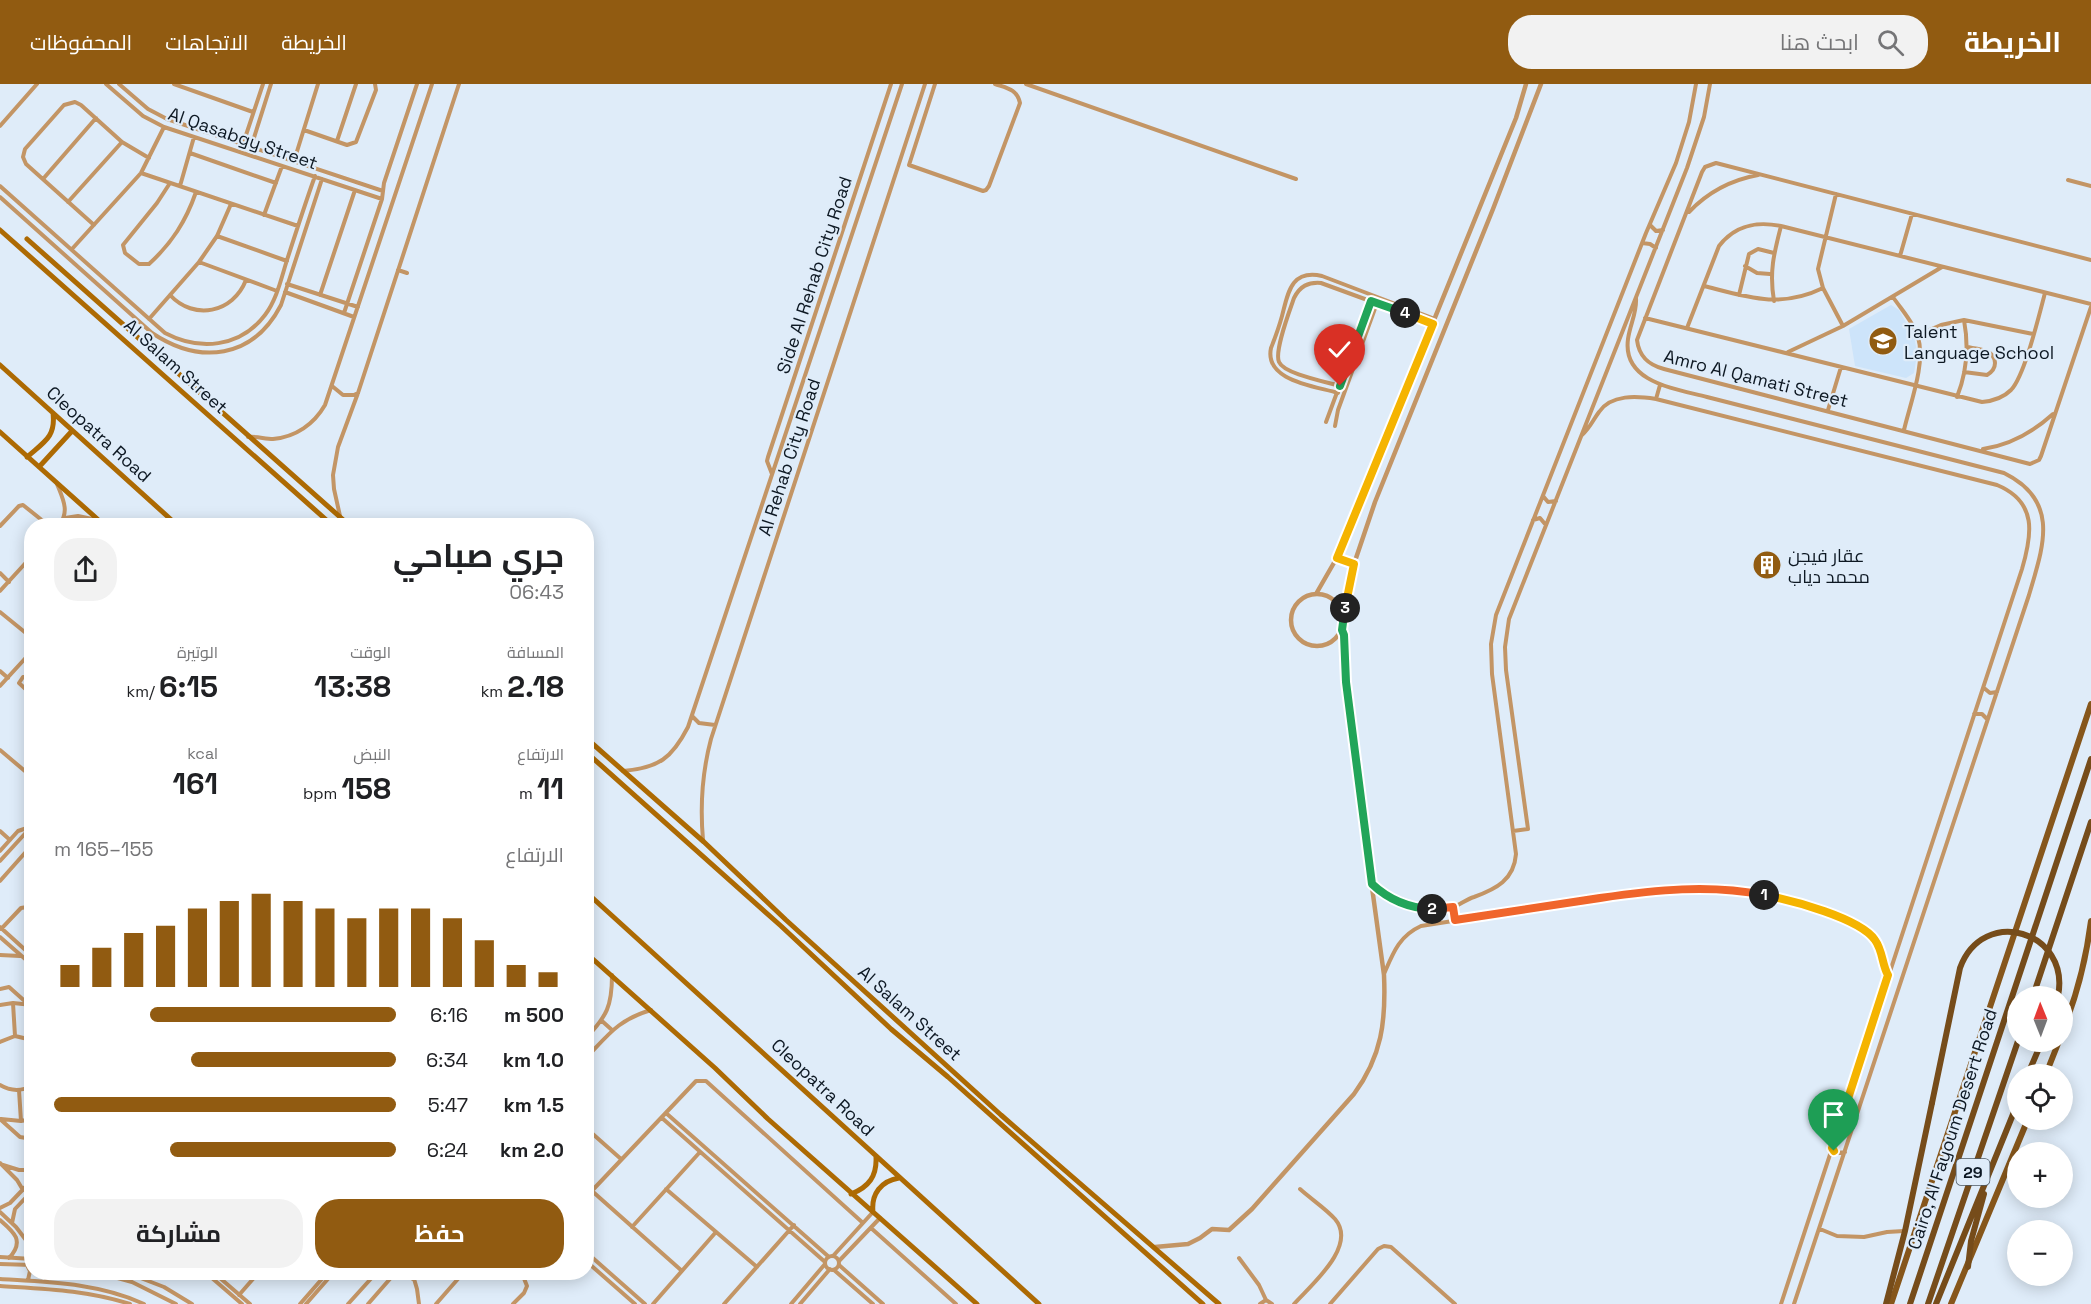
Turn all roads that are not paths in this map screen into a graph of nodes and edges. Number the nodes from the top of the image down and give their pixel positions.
1 (36, 84) edge
2 (106, 84) edge
3 (119, 84) edge
4 (174, 84) edge
5 (263, 84) edge
6 (271, 84) edge
7 (318, 84) edge
8 (356, 84) edge
9 (375, 84) edge
10 (417, 84) edge
11 (432, 84) edge
12 (459, 84) edge
13 (891, 84) edge
14 (902, 84) edge
15 (925, 84) edge
16 (935, 84) edge
17 (994, 84) edge
18 (1026, 84) edge
19 (1526, 84) edge
20 (1541, 84) edge
21 (1696, 84) edge
22 (1710, 84) edge
23 (921, 97) junction
24 (930, 100) junction
25 (253, 112) junction
26 (96, 118) junction
27 (0, 126) edge
28 (164, 127) junction
29 (304, 130) junction
30 (246, 134) junction
31 (254, 136) junction
32 (194, 137) junction
33 (221, 137) junction
34 (337, 141) junction
35 (122, 142) junction
36 (243, 144) junction
37 (219, 145) junction
38 (251, 147) junction
39 (190, 153) junction
40 (149, 158) junction
41 (294, 161) junction
42 (282, 166) junction
43 (141, 173) junction
44 (1761, 174) junction
45 (315, 177) junction
46 (43, 179) junction
47 (322, 179) junction
48 (1296, 179) dead end
49 (2068, 180) dead end
50 (170, 183) junction
51 (276, 183) junction
52 (364, 184) junction
53 (0, 186) edge
54 (180, 186) junction
55 (2091, 186) edge
56 (355, 190) junction
57 (383, 191) junction
58 (196, 192) junction
59 (362, 192) junction
60 (1836, 194) junction
61 (0, 197) edge
62 (382, 199) junction
63 (68, 202) junction
64 (19, 203) junction
65 (231, 204) junction
66 (1481, 204) junction
67 (14, 209) junction
68 (1493, 209) junction
69 (1686, 214) junction
70 (1912, 214) junction
71 (264, 215) junction
72 (94, 225) junction
73 (1473, 225) junction
74 (1649, 225) junction
75 (298, 226) junction
76 (1781, 226) junction
77 (1485, 228) junction
78 (0, 230) edge
79 (1663, 230) junction
80 (217, 236) junction
81 (1825, 237) junction
82 (27, 239) dead end
83 (1642, 243) junction
84 (1656, 248) junction
85 (72, 249) junction
86 (1774, 253) junction
87 (1900, 256) junction
88 (2091, 260) edge
89 (287, 261) junction
90 (198, 262) junction
91 (1745, 266) junction
92 (1942, 267) junction
93 (398, 270) junction
94 (407, 273) dead end
95 (1770, 274) junction
96 (246, 280) junction
97 (287, 284) junction
98 (1704, 286) junction
99 (1823, 288) junction
100 (277, 291) junction
101 (119, 292) junction
102 (285, 292) junction
103 (2045, 293) junction
104 (170, 295) junction
105 (320, 295) junction
106 (1739, 295) junction
107 (1893, 297) junction
108 (113, 298) junction
109 (1636, 298) junction
110 (1371, 301) junction
111 (1774, 301) junction
112 (1377, 303) junction
113 (347, 304) junction
114 (2091, 306) edge
115 (358, 308) junction
116 (1410, 309) junction
117 (344, 313) junction
118 (1408, 315) junction
119 (354, 317) junction
120 (1645, 318) junction
121 (149, 319) junction
122 (1964, 320) junction
123 (1434, 321) junction
124 (1279, 326) junction
125 (1843, 326) junction
126 (1285, 328) junction
127 (1687, 328) junction
128 (2033, 334) junction
129 (1918, 335) junction
130 (1967, 347) junction
131 (1787, 353) junction
132 (0, 365) edge
133 (1841, 367) junction
134 (1964, 372) junction
135 (332, 385) junction
136 (1660, 385) junction
137 (1340, 386) junction
138 (1915, 386) junction
139 (358, 393) junction
140 (1338, 393) junction
141 (1957, 397) junction
142 (1656, 399) junction
143 (1334, 403) junction
144 (1340, 405) junction
145 (1828, 410) junction
146 (53, 413) junction
147 (2054, 414) junction
148 (1326, 422) dead end
149 (1335, 426) dead end
150 (1904, 430) junction
151 (72, 431) junction
152 (0, 432) edge
153 (1582, 435) junction
154 (248, 437) junction
155 (1980, 449) junction
156 (27, 457) junction
157 (39, 467) junction
158 (772, 474) junction
159 (57, 483) junction
160 (1543, 495) junction
161 (1556, 501) junction
162 (340, 516) joint
163 (39, 518) edge
164 (65, 518) joint
165 (88, 518) edge
166 (97, 518) edge
167 (169, 518) edge
168 (325, 518) edge
169 (1533, 520) junction
170 (1545, 525) junction
171 (0, 526) edge
172 (1337, 558) junction
173 (1354, 564) junction
174 (24, 567) edge
175 (0, 573) edge
176 (9, 582) junction
177 (0, 591) edge
178 (1316, 594) junction
179 (0, 612) edge
180 (1344, 618) junction
181 (1342, 630) junction
182 (24, 632) edge
183 (24, 660) edge
184 (0, 671) edge
185 (24, 677) edge
186 (8, 678) junction
187 (0, 686) edge
188 (1983, 687) junction
189 (24, 688) edge
190 (1997, 692) junction
191 (2091, 704) edge
192 (1974, 714) junction
193 (692, 716) junction
194 (1988, 720) junction
195 (715, 724) junction
196 (594, 745) edge
197 (0, 750) edge
198 (594, 759) edge
199 (2091, 759) edge
200 (24, 770) edge
201 (623, 771) junction
202 (2091, 822) edge
203 (24, 829) edge
204 (0, 831) edge
205 (1513, 831) junction
206 (24, 835) edge
207 (10, 840) junction
208 (704, 842) junction
209 (0, 851) edge
210 (24, 855) edge
211 (0, 861) edge
212 (0, 881) edge
213 (1372, 884) junction
214 (594, 899) edge
215 (1453, 907) junction
216 (24, 908) edge
217 (786, 920) junction
218 (1455, 920) junction
219 (2091, 921) edge
220 (781, 926) junction
221 (1, 928) edge
222 (0, 937) edge
223 (24, 949) edge
224 (0, 955) edge
225 (21, 956) junction
226 (24, 959) edge
227 (594, 959) edge
228 (612, 975) junction
229 (1384, 975) junction
230 (1888, 975) junction
231 (2036, 986) edge
232 (2059, 986) edge
233 (0, 989) edge
234 (24, 999) edge
235 (2073, 1001) edge
236 (14, 1003) junction
237 (24, 1004) edge
238 (0, 1005) edge
239 (651, 1010) junction
240 (602, 1021) junction
241 (594, 1030) edge
242 (612, 1030) junction
243 (15, 1036) junction
244 (24, 1038) edge
245 (0, 1042) edge
246 (594, 1049) edge
247 (2014, 1052) edge
248 (0, 1085) edge
249 (24, 1088) edge
250 (19, 1090) junction
251 (666, 1113) junction
252 (662, 1118) junction
253 (0, 1119) edge
254 (24, 1120) edge
255 (21, 1121) junction
256 (2007, 1129) edge
257 (2024, 1130) edge
258 (594, 1135) edge
259 (24, 1138) edge
260 (699, 1143) junction
261 (695, 1147) junction
262 (1832, 1148) junction
263 (700, 1152) junction
264 (1845, 1152) junction
265 (876, 1157) junction
266 (621, 1159) junction
267 (0, 1164) edge
268 (24, 1170) edge
269 (1825, 1171) junction
270 (1837, 1176) junction
271 (899, 1178) junction
272 (1985, 1182) junction
273 (594, 1189) edge
274 (666, 1189) junction
275 (1300, 1189) dead end
276 (22, 1190) joint
277 (594, 1193) edge
278 (851, 1194) junction
279 (24, 1199) edge
280 (0, 1210) edge
281 (873, 1212) junction
282 (880, 1218) junction
283 (0, 1220) edge
284 (863, 1223) junction
285 (12, 1224) junction
286 (794, 1225) junction
287 (632, 1227) junction
288 (871, 1228) junction
289 (1820, 1229) junction
290 (790, 1230) junction
291 (1905, 1231) junction
292 (20, 1232) junction
293 (716, 1232) junction
294 (854, 1234) junction
295 (16, 1236) junction
296 (24, 1238) edge
297 (24, 1239) edge
298 (859, 1239) junction
299 (17, 1242) junction
300 (1155, 1247) junction
301 (0, 1257) edge
302 (831, 1257) junction
303 (9, 1258) junction
304 (1239, 1258) dead end
305 (24, 1259) edge
306 (594, 1259) edge
307 (825, 1263) junction
308 (839, 1263) junction
309 (0, 1264) edge
310 (24, 1265) edge
311 (757, 1267) junction
312 (1968, 1267) junction
313 (594, 1268) edge
314 (682, 1270) junction
315 (832, 1270) junction
316 (0, 1279) edge
317 (124, 1280) edge
318 (145, 1280) edge
319 (214, 1280) edge
320 (222, 1280) edge
321 (252, 1280) edge
322 (321, 1280) edge
323 (327, 1280) edge
324 (370, 1280) edge
325 (390, 1280) edge
326 (413, 1280) edge
327 (457, 1280) edge
328 (525, 1280) edge
329 (27, 1281) joint
330 (47, 1282) joint
331 (0, 1286) edge
332 (239, 1294) junction
333 (1266, 1300) junction
334 (130, 1304) edge
335 (144, 1304) edge
336 (176, 1304) edge
337 (192, 1304) edge
338 (242, 1304) edge
339 (250, 1304) edge
340 (300, 1304) edge
341 (306, 1304) edge
342 (348, 1304) edge
343 (368, 1304) edge
344 (418, 1304) edge
345 (436, 1304) edge
346 (513, 1304) edge
347 (635, 1304) edge
348 (645, 1304) edge
349 (652, 1304) edge
350 (724, 1304) edge
351 (791, 1304) edge
352 (800, 1304) edge
353 (873, 1304) edge
354 (883, 1304) edge
355 (956, 1304) edge
356 (977, 1304) edge
357 (1039, 1304) edge
358 (1203, 1304) edge
359 (1219, 1304) edge
360 (1260, 1304) edge
361 (1272, 1304) edge
362 (1294, 1304) edge
363 (1330, 1304) edge
364 (1455, 1304) edge
365 (1781, 1304) edge
366 (1794, 1304) edge
367 (1886, 1304) edge
368 (1891, 1304) edge
369 (1910, 1304) edge
370 (1928, 1304) edge
371 (1936, 1304) edge
372 (1953, 1304) edge

1 - 27 street
2 - 28 street, Al Qasabgy Street
3 - 33 street, Al Qasabgy Street
4 - 25 street
5 - 25 street
6 - 31 street
7 - 29 street
8 - 34 street
9 - 34 street
10 - 57 street
11 - 115 street
12 - 93 street
13 - 158 street, Side Al Rehab City Road
14 - 158 street, Al Rehab City Road
15 - 23 street, Al Rehab City Road
16 - 24 street
17 - 24 street
18 - 48 street
19 - 66 street
20 - 68 street
21 - 74 street
22 - 79 street
23 - 24 street
23 - 195 street, Al Rehab City Road
25 - 30 street
26 - 35 street
26 - 46 street
26 - 46 street
28 - 32 street, Al Qasabgy Street
28 - 40 street
29 - 34 street
29 - 41 street
30 - 31 street
30 - 36 street
31 - 38 street
32 - 37 street, Al Qasabgy Street
32 - 39 street
33 - 36 street, Al Qasabgy Street
33 - 37 street
35 - 40 street
35 - 63 street
36 - 38 street, Al Qasabgy Street
37 - 42 street, Al Qasabgy Street
38 - 41 street, Al Qasabgy Street
39 - 51 street
39 - 54 street
40 - 43 street
41 - 52 street, Al Qasabgy Street
42 - 45 street, Al Qasabgy Street
42 - 51 street
43 - 50 street
43 - 72 street
44 - 60 street, Amro Al Qamati Street
44 - 69 street, Amro Al Qamati Street
44 - 69 street, Amro Al Qamati Street
45 - 47 street, Al Qasabgy Street
45 - 75 street
46 - 63 street
47 - 56 street, Al Qasabgy Street
47 - 97 street
49 - 55 street
50 - 54 street
50 - 58 street
51 - 71 street
52 - 57 street, Al Qasabgy Street
52 - 59 street
53 - 64 street
54 - 58 street
56 - 59 street, Al Qasabgy Street
56 - 105 street
57 - 62 street
58 - 65 street
59 - 62 street, Al Qasabgy Street
60 - 70 street, Amro Al Qamati Street
60 - 81 street
61 - 67 street
62 - 113 street
63 - 72 street
64 - 67 street
64 - 85 street
65 - 71 street
65 - 80 street
66 - 68 street
66 - 73 street
67 - 108 street
68 - 77 street
69 - 120 street, Amro Al Qamati Street
70 - 87 street
70 - 88 street, Amro Al Qamati Street
71 - 75 street
72 - 85 street
73 - 77 street
73 - 123 street
74 - 79 street
74 - 83 street
75 - 89 street
76 - 81 street
76 - 86 street
76 - 98 street
77 - 173 street
78 - 168 main road, Al Salam Street
79 - 84 street
80 - 89 street
80 - 90 street
81 - 87 street
81 - 99 street
82 - 154 main road, Al Salam Street
83 - 84 street
83 - 160 street
84 - 109 street
85 - 101 street
86 - 91 street
86 - 95 street
87 - 92 street
89 - 100 street
90 - 96 street
90 - 104 street
91 - 95 street
91 - 106 street
92 - 103 street
92 - 107 street
93 - 94 street
93 - 139 street
95 - 111 street
96 - 100 street
96 - 104 street
97 - 102 street
97 - 105 street
98 - 106 street
98 - 127 street
99 - 111 street
99 - 125 street
100 - 121 street
101 - 108 street
101 - 121 street
102 - 108 street
102 - 117 street
103 - 114 street
103 - 128 street
104 - 121 street
105 - 113 street
106 - 111 street
107 - 125 street
107 - 129 street
109 - 136 street
109 - 153 street
110 - 112 street
110 - 126 street
110 - 137 street
112 - 118 street
112 - 144 street
113 - 115 street
113 - 117 street
114 - 147 street, Amro Al Qamati Street
115 - 119 street
116 - 118 street
116 - 123 street
116 - 124 street
117 - 119 street
118 - 123 street
119 - 135 street
120 - 127 street
120 - 145 street, Amro Al Qamati Street
122 - 128 street
122 - 129 street
122 - 130 street
123 - 172 street
124 - 126 street
124 - 140 street
125 - 131 street
126 - 137 street
127 - 131 street
128 - 141 street
129 - 138 street
130 - 134 street
130 - 134 street
131 - 133 street
132 - 146 main road, Cleopatra Road
133 - 138 street
133 - 145 street
134 - 141 street
135 - 139 street
135 - 154 street
136 - 142 street
136 - 190 street
137 - 140 street
138 - 141 street
138 - 150 street
139 - 162 street
140 - 143 street
142 - 153 street
142 - 188 street
143 - 144 street
143 - 148 street
144 - 149 street
145 - 150 street, Amro Al Qamati Street
146 - 151 main road, Cleopatra Road
146 - 156 main road
147 - 155 street, Amro Al Qamati Street
147 - 155 street, Amro Al Qamati Street
150 - 155 street, Amro Al Qamati Street
151 - 157 main road
151 - 167 main road, Cleopatra Road
152 - 156 main road
153 - 161 street
154 - 162 main road, Al Salam Street
156 - 157 main road
157 - 159 main road
158 - 193 street, Al Rehab City Road
159 - 164 street
159 - 166 main road
160 - 161 street
160 - 169 street
161 - 170 street
163 - 171 street
164 - 165 street
169 - 170 street
169 - 205 street
170 - 205 street
172 - 173 street
172 - 178 street
173 - 180 street
174 - 176 street
175 - 176 street
176 - 177 street
178 - 180 street
178 - 181 street
179 - 182 street
180 - 181 street
181 - 213 street
183 - 186 street
184 - 186 street
185 - 189 street
186 - 187 street
188 - 190 street
188 - 192 street
190 - 194 street
191 - 368 main road
192 - 194 street
192 - 230 street
193 - 195 street
193 - 201 street, Al Rehab City Road
194 - 264 street
195 - 208 street, Al Rehab City Road
196 - 201 main road, Al Salam Street
197 - 200 street
198 - 220 main road, Al Salam Street
199 - 369 highway, Cairo, Al Fayoum Desert Road / 29
201 - 208 main road, Al Salam Street
202 - 231 highway
203 - 207 street
204 - 207 street
205 - 215 street
206 - 211 street
207 - 209 street
208 - 217 main road, Al Salam Street
210 - 212 street
213 - 215 street
213 - 229 street
214 - 265 main road, Cleopatra Road
215 - 218 street
216 - 221 street
217 - 220 main road
217 - 300 main road, Al Salam Street
218 - 229 street
218 - 230 street
219 - 235 main road
220 - 358 main road, Al Salam Street
221 - 223 street
222 - 225 street
224 - 225 street
225 - 226 street
227 - 228 main road
228 - 239 main road
228 - 240 street
229 - 300 street
230 - 262 street
232 - 291 highway, bridge
233 - 234 street
236 - 237 street
236 - 238 street
236 - 243 street
239 - 242 street
239 - 278 main road
240 - 241 street
240 - 242 street
242 - 246 street
243 - 244 street
243 - 245 street
247 - 370 highway, Cairo, Al Fayoum Desert Road / 29
248 - 250 street
249 - 250 street
250 - 255 street
251 - 252 street
251 - 260 street
251 - 284 street
252 - 261 street
252 - 266 street
253 - 255 street
253 - 259 street
254 - 255 street
256 - 272 highway
257 - 312 main road
258 - 266 street
260 - 261 street
260 - 286 street
261 - 263 street
262 - 264 street
262 - 269 street
263 - 274 street
263 - 290 street
264 - 270 street
265 - 271 main road, Cleopatra Road
265 - 278 main road
266 - 273 street
267 - 268 street
267 - 276 street
269 - 270 street
269 - 365 street
270 - 289 street
271 - 281 main road
271 - 357 main road, Cleopatra Road
272 - 312 highway
272 - 371 highway
274 - 287 street
274 - 293 street
275 - 362 street
276 - 280 street
277 - 287 street
278 - 281 main road
279 - 285 street
280 - 285 street
281 - 282 main road
281 - 284 street
282 - 288 street
282 - 356 main road
283 - 295 street
284 - 294 street
285 - 292 street
286 - 290 street
286 - 302 street
287 - 314 street
288 - 298 street
288 - 355 street
289 - 291 street
289 - 366 street
290 - 307 street
290 - 311 street
291 - 367 highway
292 - 295 street
292 - 296 street
293 - 311 street
293 - 314 street
294 - 298 street
294 - 302 street
295 - 299 street
297 - 299 street
298 - 308 street
299 - 303 street
300 - 359 main road, Al Salam Street
301 - 303 street
302 - 307 street
302 - 308 street
303 - 305 street
304 - 333 street
306 - 348 street
307 - 315 street
307 - 351 street
308 - 315 street
308 - 354 street
309 - 310 street
311 - 350 street
312 - 372 main road
313 - 347 street
314 - 349 street
315 - 352 street
315 - 353 street
316 - 329 street
317 - 336 street
318 - 337 street
319 - 338 street
320 - 332 street
321 - 332 street
322 - 340 street
323 - 341 street
324 - 342 street
325 - 343 street
326 - 344 street
327 - 345 street
328 - 346 street
329 - 330 street
330 - 335 street
331 - 334 street
332 - 339 street
333 - 360 street
333 - 361 street
363 - 364 street

